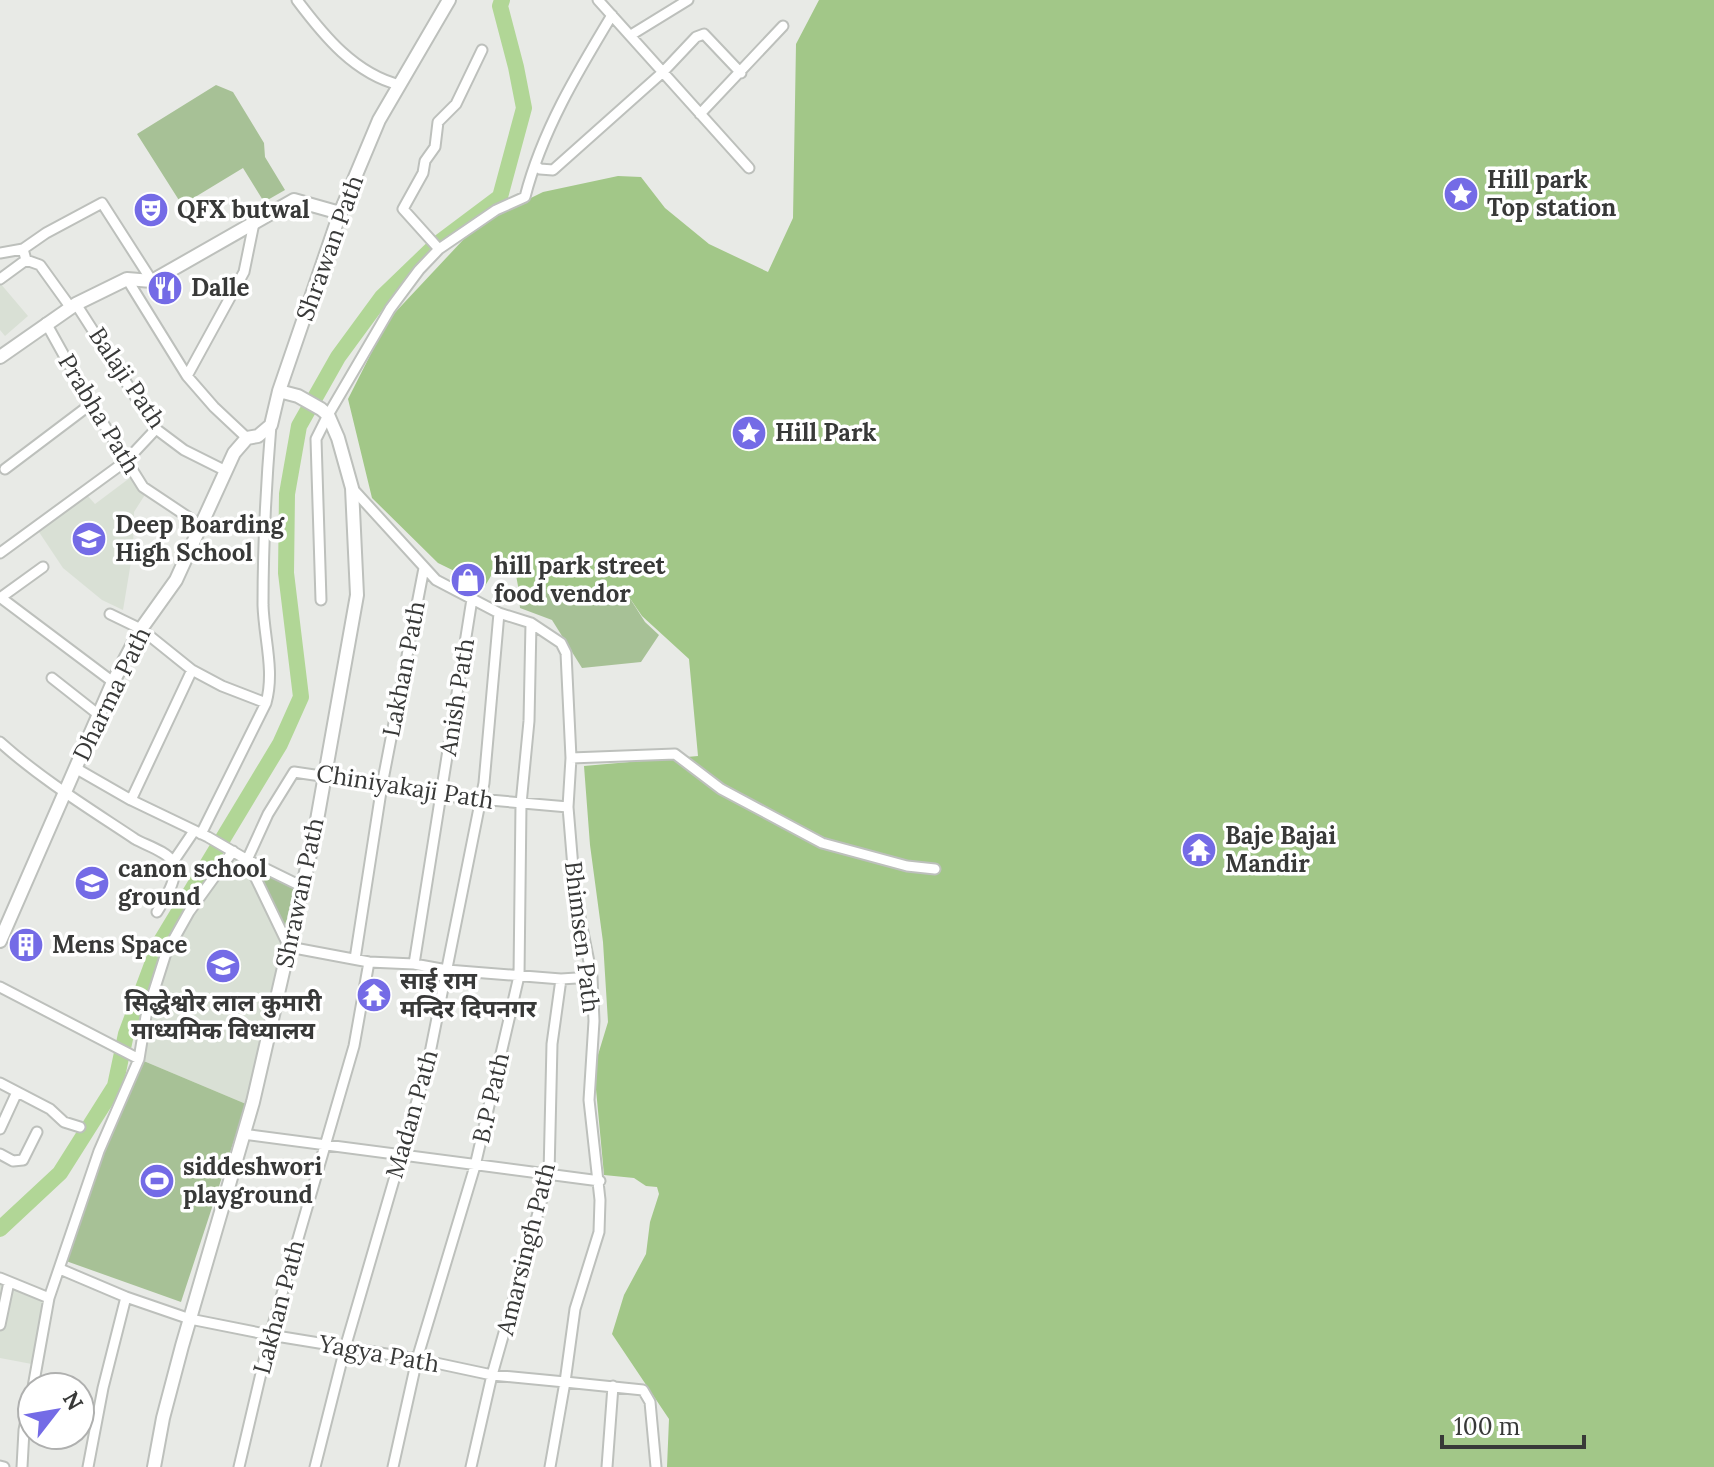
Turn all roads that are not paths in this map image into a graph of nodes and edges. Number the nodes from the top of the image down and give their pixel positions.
1 (297, 0) edge
2 (449, 0) edge
3 (598, 0) edge
4 (688, 0) edge
5 (612, 15) junction
6 (783, 26) dead end
7 (631, 35) junction
8 (482, 50) dead end
9 (663, 72) junction
10 (741, 73) junction
11 (400, 85) junction
12 (700, 114) junction
13 (535, 165) junction
14 (749, 168) dead end
15 (340, 213) junction
16 (254, 223) junction
17 (23, 249) junction
18 (439, 249) junction
19 (0, 253) edge
20 (26, 260) junction
21 (0, 279) edge
22 (127, 279) junction
23 (152, 281) junction
24 (74, 306) junction
25 (46, 323) junction
26 (0, 357) edge
27 (187, 376) junction
28 (279, 391) junction
29 (91, 404) junction
30 (325, 412) junction
31 (271, 425) junction
32 (156, 429) junction
33 (247, 438) junction
34 (126, 461) junction
35 (5, 469) dead end
36 (224, 470) junction
37 (352, 488) junction
38 (200, 525) junction
39 (0, 553) edge
40 (43, 567) dead end
41 (424, 568) junction
42 (0, 598) edge
43 (472, 599) junction
44 (321, 600) dead end
45 (499, 613) junction
46 (110, 614) dead end
47 (531, 623) junction
48 (141, 629) junction
49 (192, 670) junction
50 (52, 678) dead end
51 (113, 682) junction
52 (266, 703) junction
53 (99, 715) junction
54 (2, 748) edge
55 (571, 758) junction
56 (77, 769) junction
57 (322, 778) junction
58 (382, 785) junction
59 (66, 792) junction
60 (443, 796) junction
61 (480, 799) junction
62 (131, 800) junction
63 (521, 804) junction
64 (568, 807) junction
65 (201, 834) junction
66 (233, 851) junction
67 (247, 860) junction
68 (173, 862) junction
69 (935, 869) dead end
70 (303, 887) junction
71 (157, 912) dead end
72 (0, 941) edge
73 (289, 947) junction
74 (355, 959) junction
75 (369, 962) junction
76 (414, 964) junction
77 (447, 970) junction
78 (519, 976) junction
79 (592, 977) junction
80 (561, 979) junction
81 (0, 987) edge
82 (134, 1058) junction
83 (0, 1083) edge
84 (17, 1092) junction
85 (80, 1127) dead end
86 (0, 1129) edge
87 (37, 1132) dead end
88 (243, 1134) junction
89 (326, 1146) junction
90 (0, 1154) edge
91 (401, 1154) junction
92 (475, 1166) junction
93 (549, 1174) junction
94 (600, 1181) junction
95 (60, 1269) junction
96 (4, 1280) edge
97 (126, 1297) junction
98 (49, 1298) junction
99 (190, 1319) junction
100 (0, 1325) edge
101 (270, 1335) junction
102 (345, 1348) junction
103 (417, 1359) junction
104 (35, 1371) edge
105 (492, 1375) junction
106 (565, 1382) junction
107 (613, 1386) junction
108 (88, 1467) edge
109 (154, 1467) edge
110 (239, 1467) edge
111 (315, 1467) edge
112 (393, 1467) edge
113 (471, 1467) edge
114 (550, 1467) edge
115 (607, 1467) edge
116 (656, 1467) edge

1 - 11 street
2 - 11 street, Shrawan Path
3 - 5 street
4 - 7 street
5 - 7 street
5 - 13 street
6 - 10 street
7 - 9 street
8 - 18 street
9 - 10 street
9 - 12 street
9 - 13 street
10 - 12 street
11 - 15 street, Shrawan Path
12 - 14 street
13 - 18 street
15 - 16 street
15 - 28 street, Shrawan Path
16 - 23 street
16 - 27 street
17 - 19 street
17 - 20 street
17 - 23 street
18 - 30 street
20 - 21 street
20 - 24 street, Balaji Path
22 - 23 street
22 - 24 street
22 - 27 street
24 - 25 street
24 - 32 street, Balaji Path
25 - 26 street
25 - 29 street, Prabha Path
27 - 33 street
28 - 30 street
28 - 31 street, Shrawan Path
29 - 34 street, Prabha Path
29 - 35 street
30 - 37 street, Shrawan Path
30 - 44 street
31 - 33 street, Dharma Path
31 - 52 street, Shrawan Path
32 - 34 street
32 - 36 street, Balaji Path
33 - 36 street, Dharma Path
34 - 38 street, Prabha Path
34 - 39 street
36 - 38 street, Dharma Path
37 - 41 street, Bhimsen Path
37 - 57 street, Shrawan Path
38 - 48 street, Dharma Path
40 - 42 street
41 - 43 street, Bhimsen Path
41 - 58 street, Lakhan Path
42 - 51 street
43 - 45 street, Bhimsen Path
43 - 60 street, Anish Path
45 - 47 street, Bhimsen Path
45 - 61 street, Madan Path
46 - 48 street
47 - 55 street, Bhimsen Path
47 - 63 street, B.P Path
48 - 49 street
48 - 51 street, Dharma Path
49 - 52 street
49 - 62 street
50 - 53 street
51 - 53 street, Dharma Path
52 - 65 street, Shrawan Path
53 - 56 street, Dharma Path
54 - 59 street
55 - 64 street, Bhimsen Path
55 - 69 street
56 - 59 street, Dharma Path
56 - 62 street
57 - 58 street, Chiniyakaji Path
57 - 67 street, Chiniyakaji Path
57 - 70 street, Shrawan Path
58 - 60 street, Chiniyakaji Path
58 - 74 street, Lakhan Path
59 - 68 street
59 - 72 street, Dharma Path
60 - 61 street, Chiniyakaji Path
60 - 76 street, Anish Path
61 - 63 street, Chiniyakaji Path
61 - 77 street, Madan Path
62 - 65 street
63 - 64 street, Chiniyakaji Path
63 - 78 street, B.P Path
64 - 79 street, Bhimsen Path
65 - 66 street
65 - 68 street, Shrawan Path
66 - 67 street
66 - 82 street
67 - 70 street
67 - 73 street
68 - 71 street
70 - 73 street, Shrawan Path
73 - 74 street
73 - 88 street, Shrawan Path
74 - 75 street
75 - 76 street
75 - 89 street, Lakhan Path
76 - 77 street
77 - 78 street
77 - 91 street, Madan Path
78 - 80 street
78 - 92 street, B.P Path
79 - 80 street
79 - 94 street, Bhimsen Path
80 - 93 street, Amarsingh Path
81 - 82 street
82 - 95 street
83 - 84 street
84 - 85 street
84 - 86 street
87 - 90 street
88 - 89 street
88 - 99 street, Shrawan Path
89 - 91 street
89 - 101 street, Lakhan Path
91 - 92 street
91 - 102 street, Madan Path
92 - 93 street
92 - 103 street, B.P Path
93 - 94 street
93 - 105 street, Amarsingh Path
94 - 106 street, Bhimsen Path
95 - 97 street, Yagya Path
95 - 98 street
96 - 98 street
96 - 100 street
97 - 99 street, Yagya Path
97 - 108 street
98 - 104 street
99 - 101 street, Yagya Path
99 - 109 street, Shrawan Path
101 - 102 street, Yagya Path
101 - 110 street, Lakhan Path
102 - 103 street, Yagya Path
102 - 111 street, Madan Path
103 - 105 street, Yagya Path
103 - 112 street, B.P Path
105 - 106 street, Yagya Path
105 - 113 street, Amarsingh Path
106 - 107 street
106 - 114 street, Bhimsen Path
107 - 115 street
107 - 116 street

